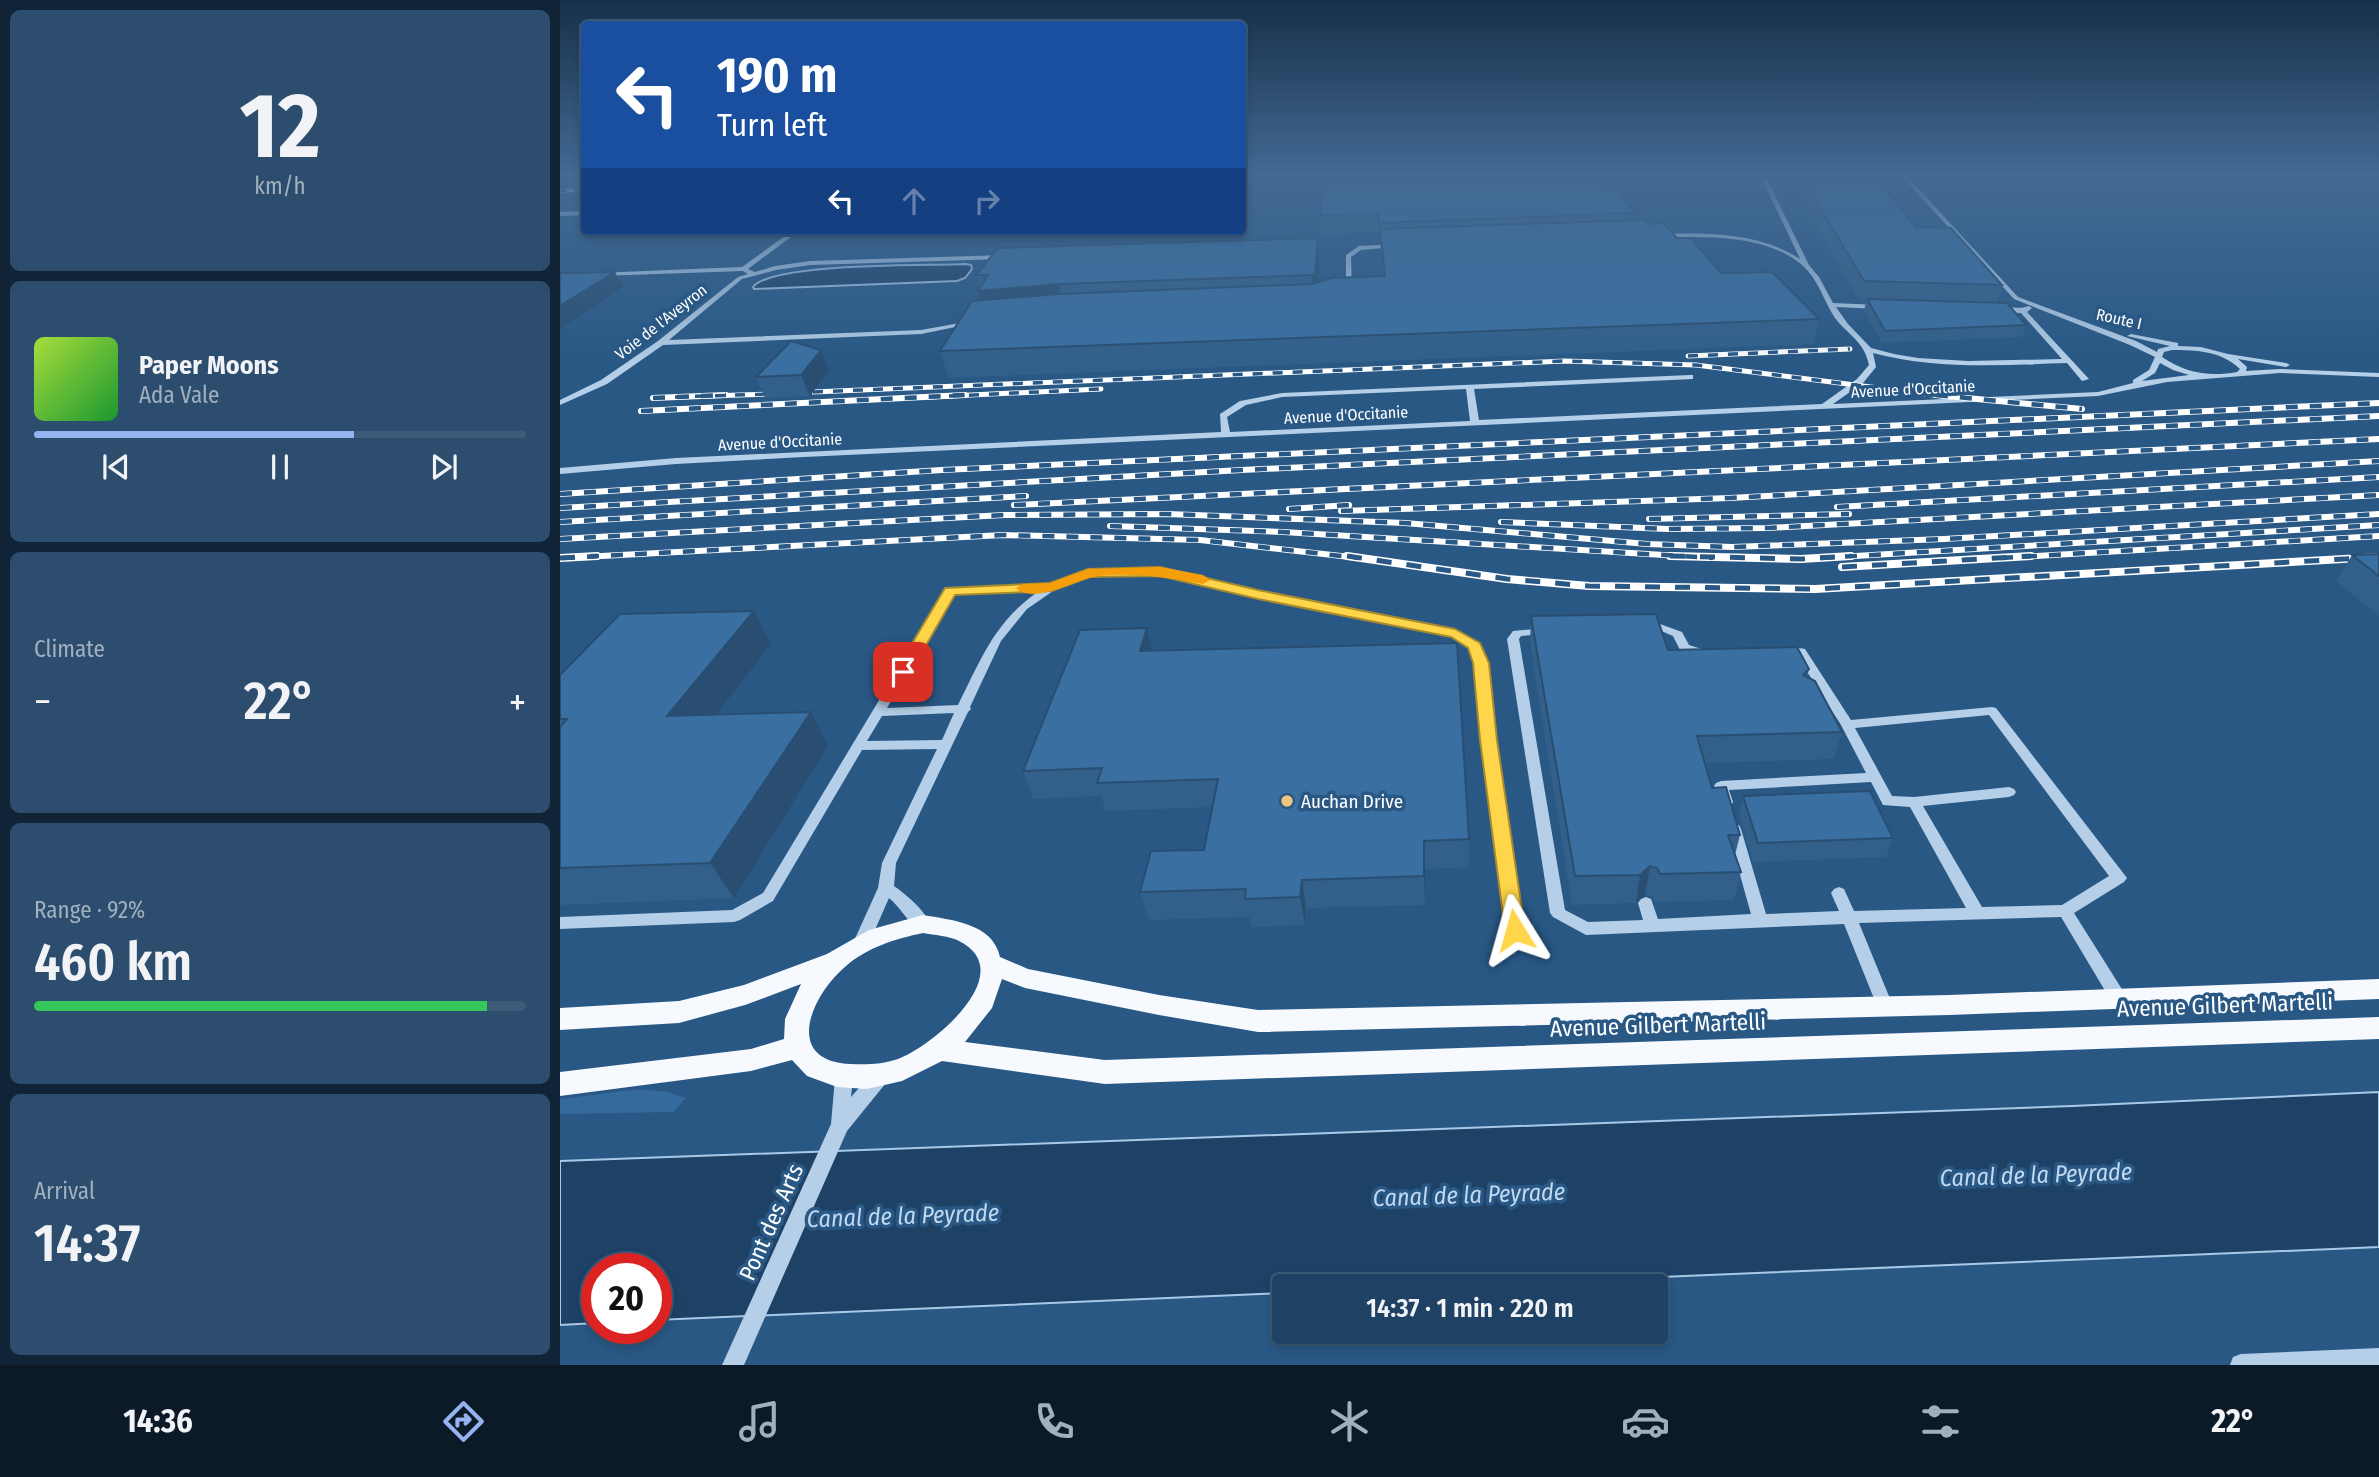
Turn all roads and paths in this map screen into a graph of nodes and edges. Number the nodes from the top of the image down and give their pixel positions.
1 (788, 237) edge
2 (1713, 237) edge
3 (1792, 237) edge
4 (1960, 237) edge
5 (1403, 245) edge
6 (1006, 257) edge
7 (1806, 266) junction
8 (744, 269) junction
9 (586, 274) edge
10 (754, 274) junction
11 (1340, 296) edge
12 (1833, 305) junction
13 (2033, 306) junction
14 (1887, 307) edge
15 (1996, 310) edge
16 (2023, 311) junction
17 (980, 322) edge
18 (2082, 324) junction
19 (661, 343) junction
20 (2189, 348) junction
21 (1870, 349) junction
22 (2222, 355) junction
23 (2158, 357) junction
24 (2068, 361) junction
25 (2348, 373) junction
26 (2239, 374) junction
27 (2379, 375) edge
28 (1690, 377) dead end
29 (2210, 377) junction
30 (2085, 379) dead end
31 (2133, 384) junction
32 (1470, 388) junction
33 (560, 403) edge
34 (1824, 407) junction
35 (1475, 423) junction
36 (1226, 435) junction
37 (560, 471) edge
38 (1052, 587) junction
39 (1636, 628) edge
40 (1564, 631) edge
41 (1764, 653) edge
42 (1714, 654) edge
43 (965, 709) junction
44 (879, 712) junction
45 (1847, 725) junction
46 (946, 744) junction
47 (859, 746) junction
48 (1873, 777) junction
49 (2009, 792) dead end
50 (1914, 802) junction
51 (886, 888) junction
52 (1839, 893) dead end
53 (1646, 903) dead end
54 (2065, 912) junction
55 (1978, 914) junction
56 (1849, 917) junction
57 (1760, 920) junction
58 (560, 923) edge
59 (923, 924) junction
60 (1652, 926) junction
61 (1515, 930) dead end
62 (861, 943) junction
63 (836, 961) junction
64 (991, 963) junction
65 (2379, 989) edge
66 (2119, 999) junction
67 (1885, 1006) junction
68 (560, 1019) edge
69 (2379, 1028) edge
70 (798, 1047) junction
71 (941, 1050) junction
72 (880, 1076) junction
73 (844, 1078) junction
74 (560, 1084) edge
75 (840, 1125) junction
76 (2379, 1359) edge
77 (733, 1365) edge
78 (2241, 1365) edge

1 - 8 street
2 - 7 street
3 - 7 street
4 - 13 street
5 - 11 street
6 - 10 street
7 - 12 street
8 - 9 street, Voie de l'Aveyron
8 - 10 street, Voie de l'Aveyron
10 - 19 street, Voie de l'Aveyron
12 - 14 street
12 - 21 street
13 - 16 street
13 - 18 street
15 - 16 street
16 - 24 street
17 - 19 street
18 - 20 street, Route I
18 - 23 street, Route I
19 - 33 street, Voie de l'Aveyron
20 - 22 street, Avenue d'Occitanie
20 - 23 street, Avenue d'Occitanie
21 - 24 street
21 - 34 street
22 - 25 street, Avenue d'Occitanie
22 - 26 street
23 - 29 street, Avenue d'Occitanie
23 - 31 street, Avenue d'Occitanie
24 - 30 street
25 - 26 street, Avenue d'Occitanie
25 - 27 street, Avenue d'Occitanie
26 - 29 street, Avenue d'Occitanie
28 - 32 street
29 - 31 street, Avenue d'Occitanie
31 - 34 street, Avenue d'Occitanie
32 - 35 street
32 - 36 street
34 - 35 street, Avenue d'Occitanie
35 - 36 street, Avenue d'Occitanie
36 - 37 street, Avenue d'Occitanie
38 - 43 street
38 - 44 street
38 - 61 street
39 - 42 street
40 - 60 street
41 - 45 street
43 - 44 street
43 - 46 street
44 - 47 street
45 - 48 street
45 - 54 street
46 - 47 street
46 - 51 street
47 - 58 street
48 - 50 street
48 - 57 street
49 - 50 street
50 - 55 street
51 - 59 street
51 - 62 street
52 - 56 street
53 - 60 street
54 - 55 street
54 - 66 street
55 - 56 street
56 - 57 street
56 - 67 street
57 - 60 street
59 - 62 main road
59 - 64 main road
62 - 63 main road
63 - 68 main road
63 - 70 main road
64 - 67 main road, Avenue Gilbert Martelli
64 - 71 main road
65 - 66 main road, Avenue Gilbert Martelli
66 - 67 main road, Avenue Gilbert Martelli
69 - 71 main road, Avenue Gilbert Martelli
70 - 73 main road
70 - 74 main road
71 - 72 main road
72 - 73 main road
72 - 75 street
73 - 75 street, Pont des Arts
75 - 77 street, Pont des Arts
76 - 78 street

